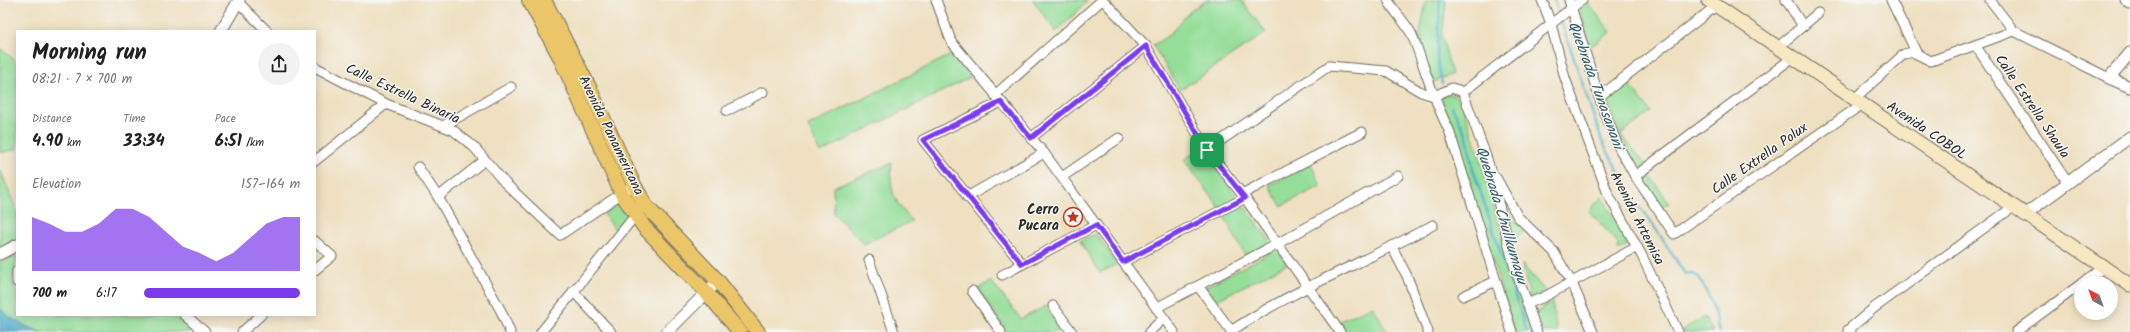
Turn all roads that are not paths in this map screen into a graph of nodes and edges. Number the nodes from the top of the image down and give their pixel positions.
1 (529, 0) edge
2 (544, 0) edge
3 (936, 0) edge
4 (1103, 0) edge
5 (1388, 0) edge
6 (1542, 0) edge
7 (1582, 0) edge
8 (1786, 0) edge
9 (1891, 0) edge
10 (1990, 0) edge
11 (2125, 0) edge
12 (239, 1) edge
13 (1712, 3) edge
14 (1571, 4) edge
15 (2130, 4) edge
16 (1818, 13) dead end
17 (1557, 19) junction
18 (1803, 26) junction
19 (222, 30) edge
20 (266, 30) edge
21 (2014, 32) junction
22 (1975, 45) junction
23 (1146, 46) junction
24 (1777, 48) junction
25 (2130, 53) edge
26 (1917, 54) junction
27 (1792, 58) junction
28 (316, 68) edge
29 (2109, 78) junction
30 (511, 86) dead end
31 (2130, 87) edge
32 (762, 92) dead end
33 (1463, 92) junction
34 (1434, 96) junction
35 (1598, 98) junction
36 (998, 99) junction
37 (1857, 102) junction
38 (386, 104) junction
39 (727, 111) dead end
40 (442, 126) junction
41 (1362, 132) dead end
42 (2130, 137) edge
43 (1031, 138) junction
44 (1119, 138) dead end
45 (1207, 150) junction
46 (1044, 153) junction
47 (316, 160) edge
48 (485, 160) junction
49 (1488, 162) junction
50 (418, 167) dead end
51 (1398, 176) dead end
52 (1635, 176) junction
53 (1062, 177) junction
54 (2068, 183) junction
55 (634, 186) junction
56 (622, 194) junction
57 (1243, 196) junction
58 (438, 197) junction
59 (967, 197) junction
60 (646, 206) junction
61 (2019, 211) junction
62 (635, 214) junction
63 (1096, 225) junction
64 (1434, 225) dead end
65 (1674, 234) joint
66 (316, 242) edge
67 (1277, 244) junction
68 (16, 246) edge
69 (1636, 247) junction
70 (1392, 248) junction
71 (0, 254) edge
72 (869, 260) dead end
73 (1123, 262) junction
74 (1022, 264) junction
75 (2104, 267) junction
76 (316, 269) edge
77 (1002, 275) dead end
78 (2092, 276) edge
79 (718, 281) junction
80 (1496, 281) junction
81 (1572, 283) junction
82 (2130, 285) edge
83 (1198, 286) junction
84 (1308, 288) junction
85 (972, 290) dead end
86 (2074, 290) edge
87 (573, 291) junction
88 (706, 292) junction
89 (1463, 296) dead end
90 (1527, 304) junction
91 (1053, 306) dead end
92 (1156, 308) junction
93 (186, 316) edge
94 (260, 316) edge
95 (1164, 318) junction
96 (1232, 331) edge
97 (205, 332) edge
98 (242, 332) edge
99 (510, 332) edge
100 (541, 332) edge
101 (611, 332) edge
102 (667, 332) edge
103 (740, 332) edge
104 (758, 332) edge
105 (894, 332) edge
106 (1001, 332) edge
107 (1072, 332) edge
108 (1149, 332) edge
109 (1174, 332) edge
110 (1340, 332) edge
111 (1428, 332) edge
112 (1512, 332) edge
113 (1537, 332) edge
114 (1593, 332) edge
115 (1678, 332) edge
116 (1851, 332) edge
117 (2016, 332) edge

1 - 56 main road, Avenida Panamericana
2 - 55 main road, Avenida Panamericana
3 - 36 street
4 - 23 street
4 - 36 street
5 - 34 street
6 - 17 street, Avenida Artemisa
7 - 14 street
8 - 18 street
9 - 26 street
10 - 21 street
11 - 15 street
12 - 19 street
12 - 20 street
13 - 24 main road, Avenida COBOL
13 - 35 street
14 - 17 street
14 - 35 street, Avenida Artemisa
16 - 18 street
17 - 33 street
17 - 69 street, Avenida Artemisa
18 - 24 street
21 - 22 street
21 - 29 street
22 - 26 street
22 - 54 street, Calle Estrella Shaula
23 - 43 street
23 - 45 street
24 - 27 main road, Avenida COBOL
25 - 29 street
26 - 37 street, Calle Extrella Polux
27 - 37 main road, Avenida COBOL
27 - 52 street
28 - 38 street, Calle Estrella Binaria
29 - 31 street
30 - 40 street
32 - 39 street
33 - 34 street
33 - 49 street
34 - 45 street
34 - 80 street
35 - 52 street, Avenida Artemisa
36 - 43 street
36 - 59 street
37 - 61 main road, Avenida COBOL
37 - 65 street, Calle Extrella Polux
38 - 40 street, Calle Estrella Binaria
38 - 47 street
40 - 48 street, Calle Estrella Binaria
41 - 57 street
42 - 54 street
43 - 46 street
44 - 53 street
45 - 57 street
46 - 53 street
46 - 59 street
48 - 56 street, Calle Estrella Binaria
48 - 58 street
49 - 81 street
49 - 90 street
50 - 58 street
51 - 67 street
52 - 65 street, Avenida Artemisa
53 - 63 street
54 - 61 street
55 - 56 street
55 - 60 main road, Avenida Panamericana
56 - 62 main road, Avenida Panamericana
57 - 67 street
57 - 73 street
58 - 99 street
59 - 74 street
60 - 62 street
60 - 79 main road, Avenida Panamericana
61 - 75 main road, Avenida COBOL
61 - 116 street
62 - 87 street
62 - 88 main road, Avenida Panamericana
63 - 73 street
63 - 74 street
64 - 70 street
66 - 76 street
67 - 83 street
67 - 84 street
68 - 71 street
69 - 81 street
69 - 115 street, Avenida Artemisa
70 - 84 street
70 - 111 street
72 - 105 street
73 - 92 street
74 - 77 street
75 - 78 street
75 - 82 main road, Avenida COBOL
79 - 88 street
79 - 104 main road, Avenida Panamericana
80 - 89 street
80 - 112 street
81 - 90 street
81 - 114 street
83 - 92 street
83 - 96 street
84 - 96 street
84 - 110 street
85 - 106 street
86 - 117 street
87 - 100 street
87 - 101 street
88 - 102 street
88 - 103 main road, Avenida Panamericana
90 - 113 street
91 - 107 street
92 - 95 street
93 - 97 street
94 - 98 street
95 - 108 street
95 - 109 street

